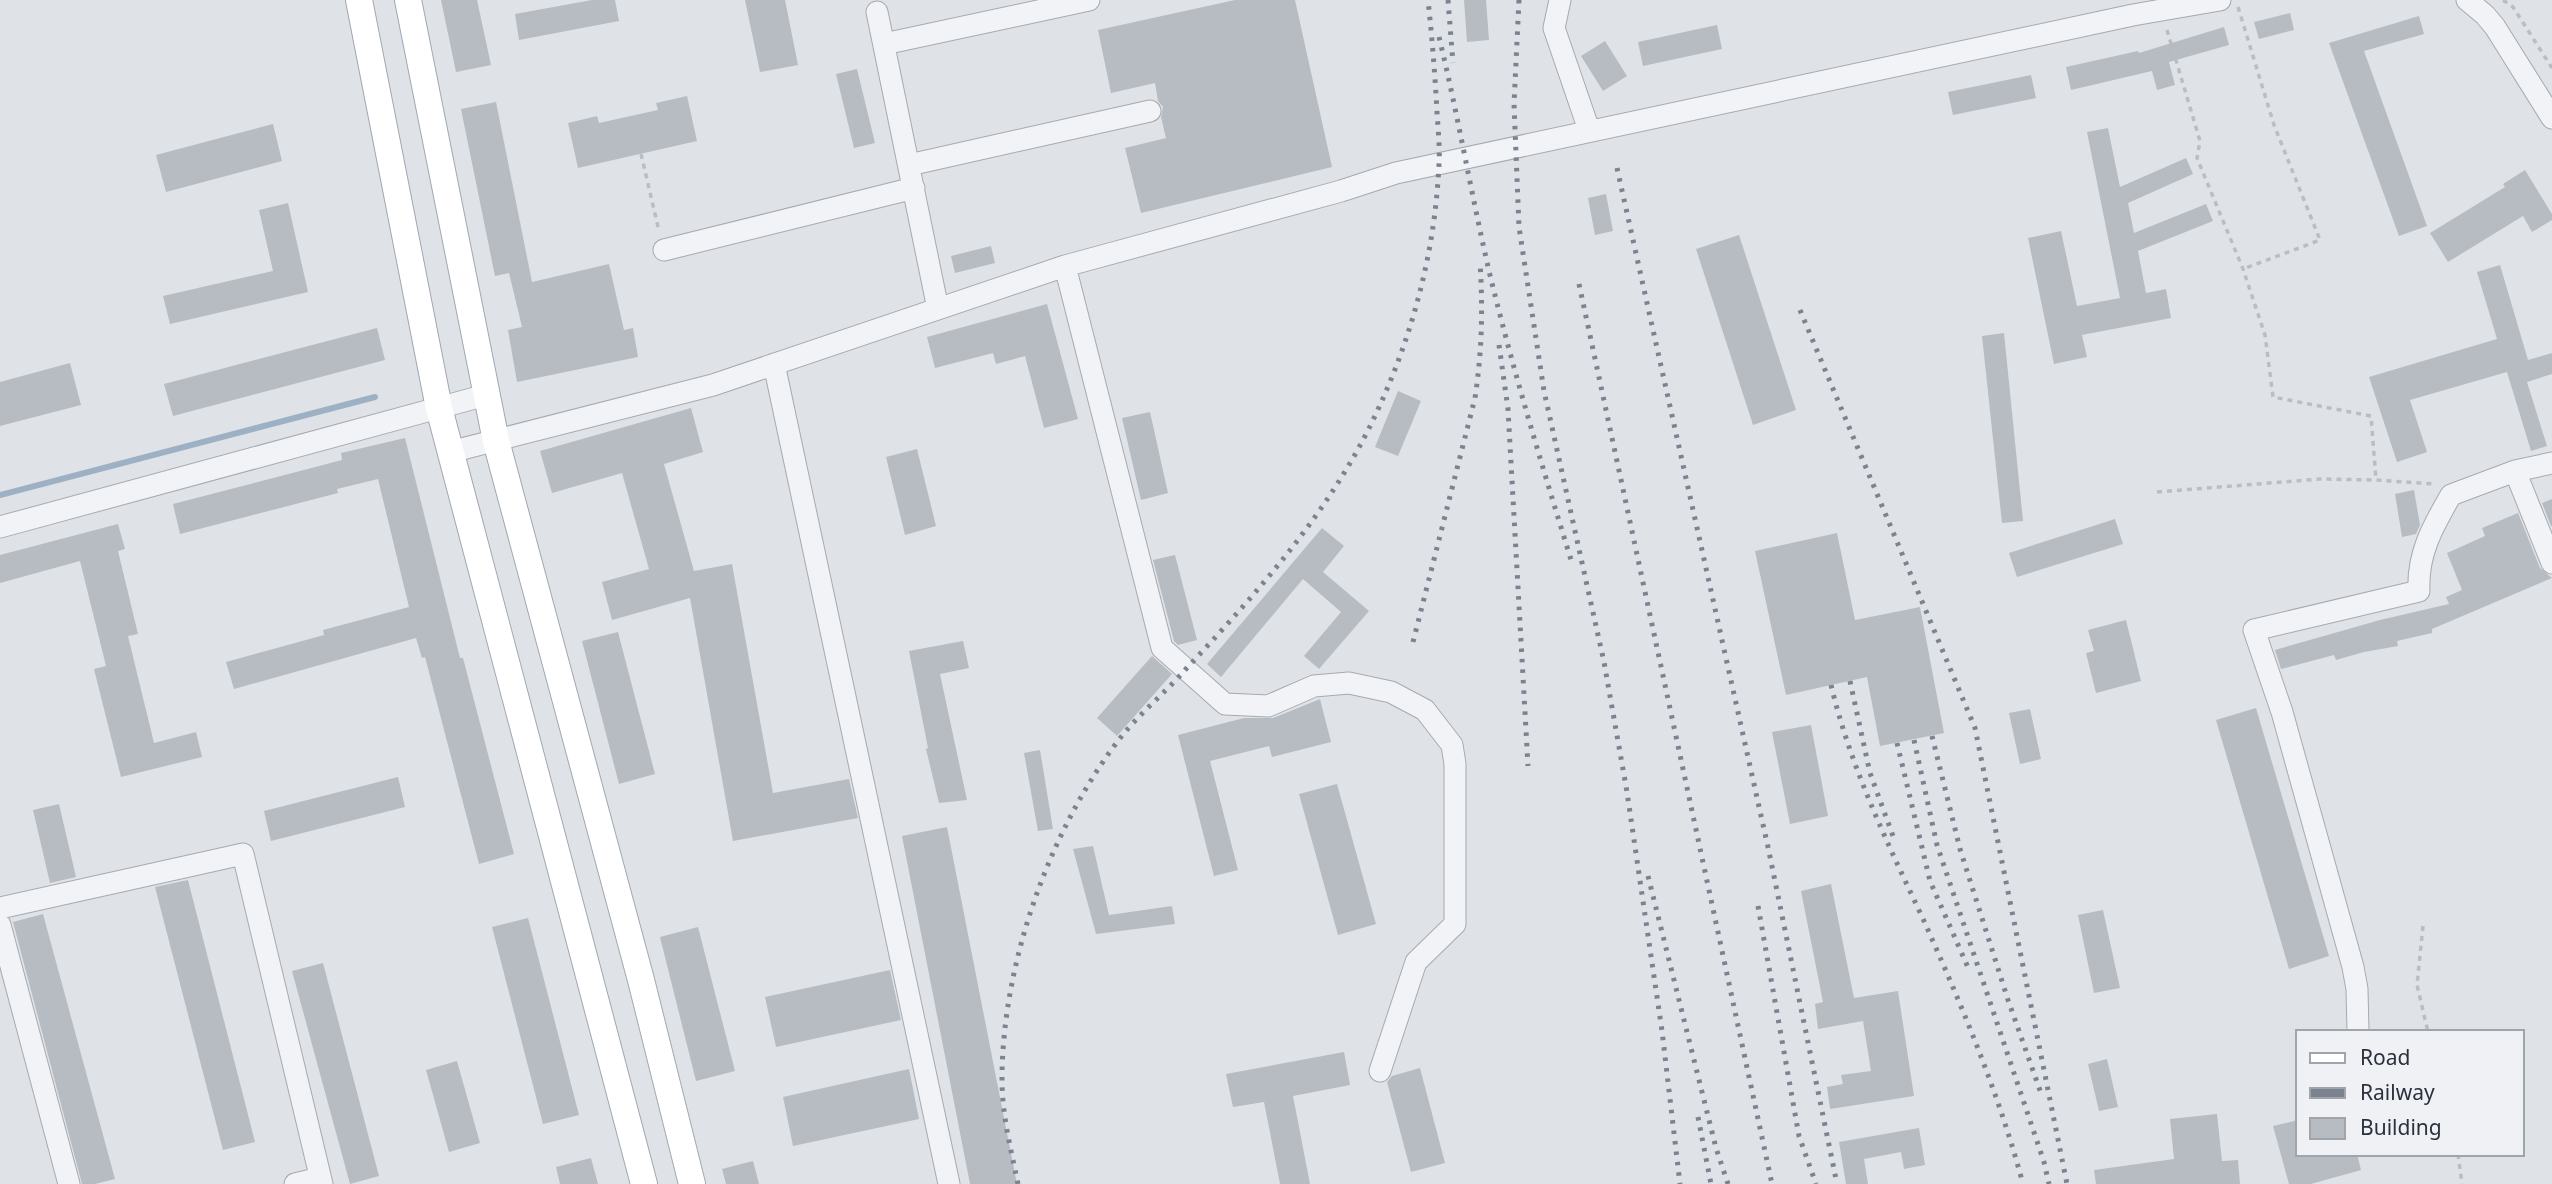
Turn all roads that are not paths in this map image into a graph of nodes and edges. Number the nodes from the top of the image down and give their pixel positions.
1 (359, 0) edge
2 (408, 0) edge
3 (1089, 0) edge
4 (1560, 0) edge
5 (2220, 0) edge
6 (2467, 0) edge
7 (2131, 8) edge
8 (877, 12) dead end
9 (884, 44) junction
10 (1150, 111) dead end
11 (2552, 118) edge
12 (1589, 130) junction
13 (909, 165) junction
14 (914, 188) junction
15 (664, 250) road end
16 (1065, 266) junction
17 (939, 309) junction
18 (774, 364) junction
19 (486, 395) junction
20 (439, 408) junction
21 (496, 441) junction
22 (450, 452) junction
23 (2552, 463) edge
24 (2515, 471) junction
25 (0, 527) edge
26 (2552, 563) edge
27 (0, 908) edge
28 (0, 925) edge
29 (2358, 1030) edge
30 (1380, 1071) dead end
31 (321, 1181) edge
32 (69, 1184) edge
33 (295, 1184) edge
34 (644, 1184) edge
35 (692, 1184) edge
36 (949, 1184) edge

1 - 20 main road
2 - 19 main road
3 - 9 street
4 - 12 street
5 - 7 street
6 - 11 street
7 - 12 street
8 - 9 street
9 - 13 street
10 - 13 street
12 - 16 street
13 - 14 street
14 - 15 street
14 - 17 street
16 - 17 street
16 - 30 street
17 - 18 street
18 - 21 street
18 - 36 street
19 - 20 street
19 - 21 main road
20 - 22 main road
20 - 25 street
21 - 22 street
21 - 35 main road
22 - 34 main road
23 - 24 street
24 - 26 street
24 - 29 street
27 - 31 street
28 - 32 street
31 - 33 street

